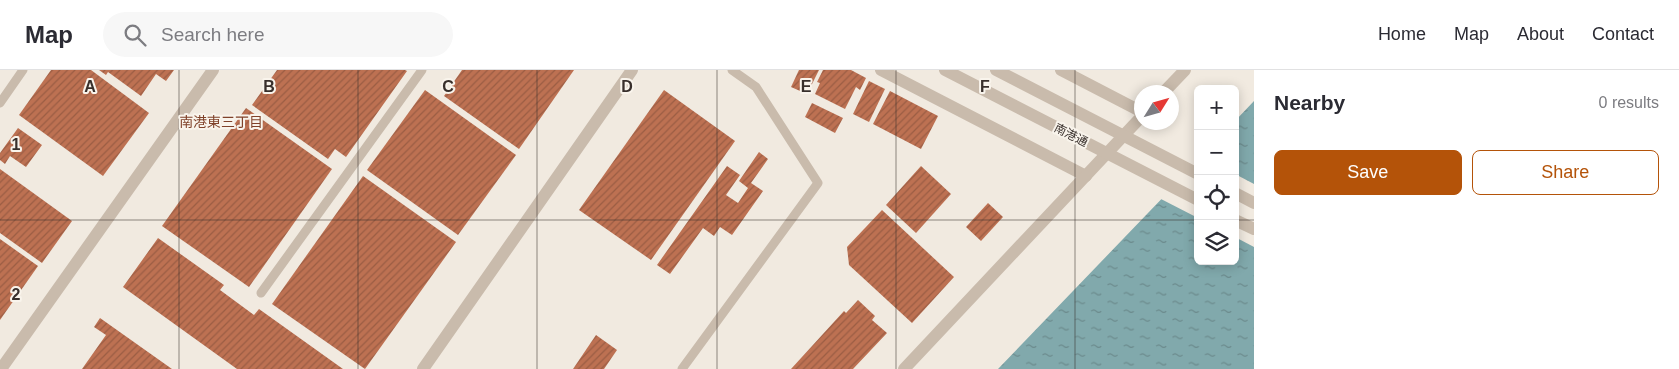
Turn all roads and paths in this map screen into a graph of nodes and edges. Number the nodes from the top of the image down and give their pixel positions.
1 (23, 70) edge
2 (213, 70) edge
3 (422, 70) edge
4 (632, 70) edge
5 (732, 70) edge
6 (881, 70) edge
7 (945, 70) edge
8 (996, 70) edge
9 (1061, 70) edge
10 (1185, 70) edge
11 (1171, 85) edge
12 (0, 103) edge
13 (1134, 108) edge
14 (1134, 125) edge
15 (1194, 172) edge
16 (1086, 176) junction
17 (1239, 195) edge
18 (1194, 198) edge
19 (1254, 203) edge
20 (1239, 222) edge
21 (1254, 229) edge
22 (261, 293) dead end
23 (1, 369) edge
24 (423, 369) edge
25 (682, 369) edge
26 (904, 369) edge

1 - 12 lane
2 - 23 street
3 - 22 lane
4 - 24 street
5 - 25 lane
6 - 16 street
7 - 18 street, 南港通, bridge
8 - 15 street, 南港通, bridge
9 - 13 street
10 - 11 street
14 - 16 street
16 - 26 street
17 - 19 street
20 - 21 street

